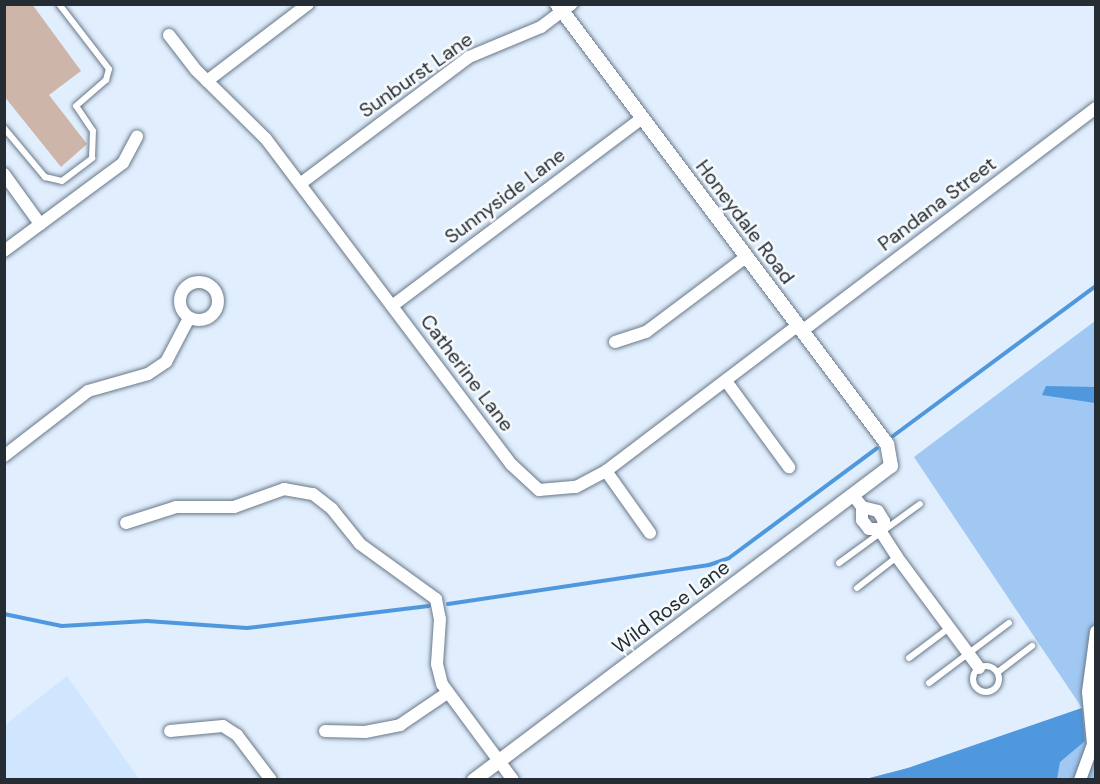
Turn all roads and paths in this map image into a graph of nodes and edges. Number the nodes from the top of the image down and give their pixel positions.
1 (59, 4) edge
2 (308, 4) edge
3 (564, 7) edge
4 (169, 35) dead end
5 (207, 81) junction
6 (1095, 108) edge
7 (642, 118) junction
8 (4, 128) edge
9 (137, 137) dead end
10 (4, 174) edge
11 (300, 184) junction
12 (40, 224) junction
13 (4, 251) edge
14 (746, 257) junction
15 (392, 306) junction
16 (189, 318) dead end
17 (800, 328) junction
18 (615, 342) dead end
19 (726, 381) junction
20 (4, 456) edge
21 (891, 466) joint
22 (789, 467) dead end
23 (606, 471) junction
24 (853, 495) junction
25 (920, 504) dead end
26 (126, 523) dead end
27 (881, 531) junction
28 (650, 533) dead end
29 (897, 557) junction
30 (839, 563) dead end
31 (857, 588) dead end
32 (1009, 623) dead end
33 (950, 628) junction
34 (1095, 632) edge
35 (1032, 646) dead end
36 (968, 653) junction
37 (909, 658) dead end
38 (979, 668) junction
39 (998, 672) junction
40 (929, 683) dead end
41 (447, 693) junction
42 (170, 731) dead end
43 (325, 731) dead end
44 (498, 761) junction
45 (271, 780) edge
46 (474, 780) edge
47 (513, 780) edge
48 (1080, 780) edge

1 - 8 lane
2 - 5 street
3 - 7 street, Honeydale Road
3 - 11 street, Sunburst Lane
4 - 5 street, Catherine Lane
5 - 11 street, Catherine Lane
6 - 17 street, Pandana Street
7 - 14 street, Honeydale Road
7 - 15 street, Sunnyside Lane
9 - 12 street
10 - 12 street
11 - 15 street, Catherine Lane
12 - 13 street
14 - 17 street, Honeydale Road
14 - 18 street
15 - 23 street, Catherine Lane
16 - 20 street
17 - 19 street, Catherine Lane
17 - 21 street, Honeydale Road
19 - 22 street
19 - 23 street, Catherine Lane
21 - 24 street, Wild Rose Lane
23 - 28 street
24 - 27 street
24 - 44 street, Wild Rose Lane
25 - 27 lane
26 - 41 street
27 - 29 street
27 - 30 lane
29 - 31 lane
29 - 33 street
32 - 36 lane
33 - 36 street
33 - 37 lane
34 - 48 street
35 - 39 lane
36 - 38 street
36 - 40 lane
38 - 39 lane
38 - 39 lane
41 - 43 street
41 - 44 street
42 - 45 street
44 - 46 street, Wild Rose Lane
44 - 47 street

